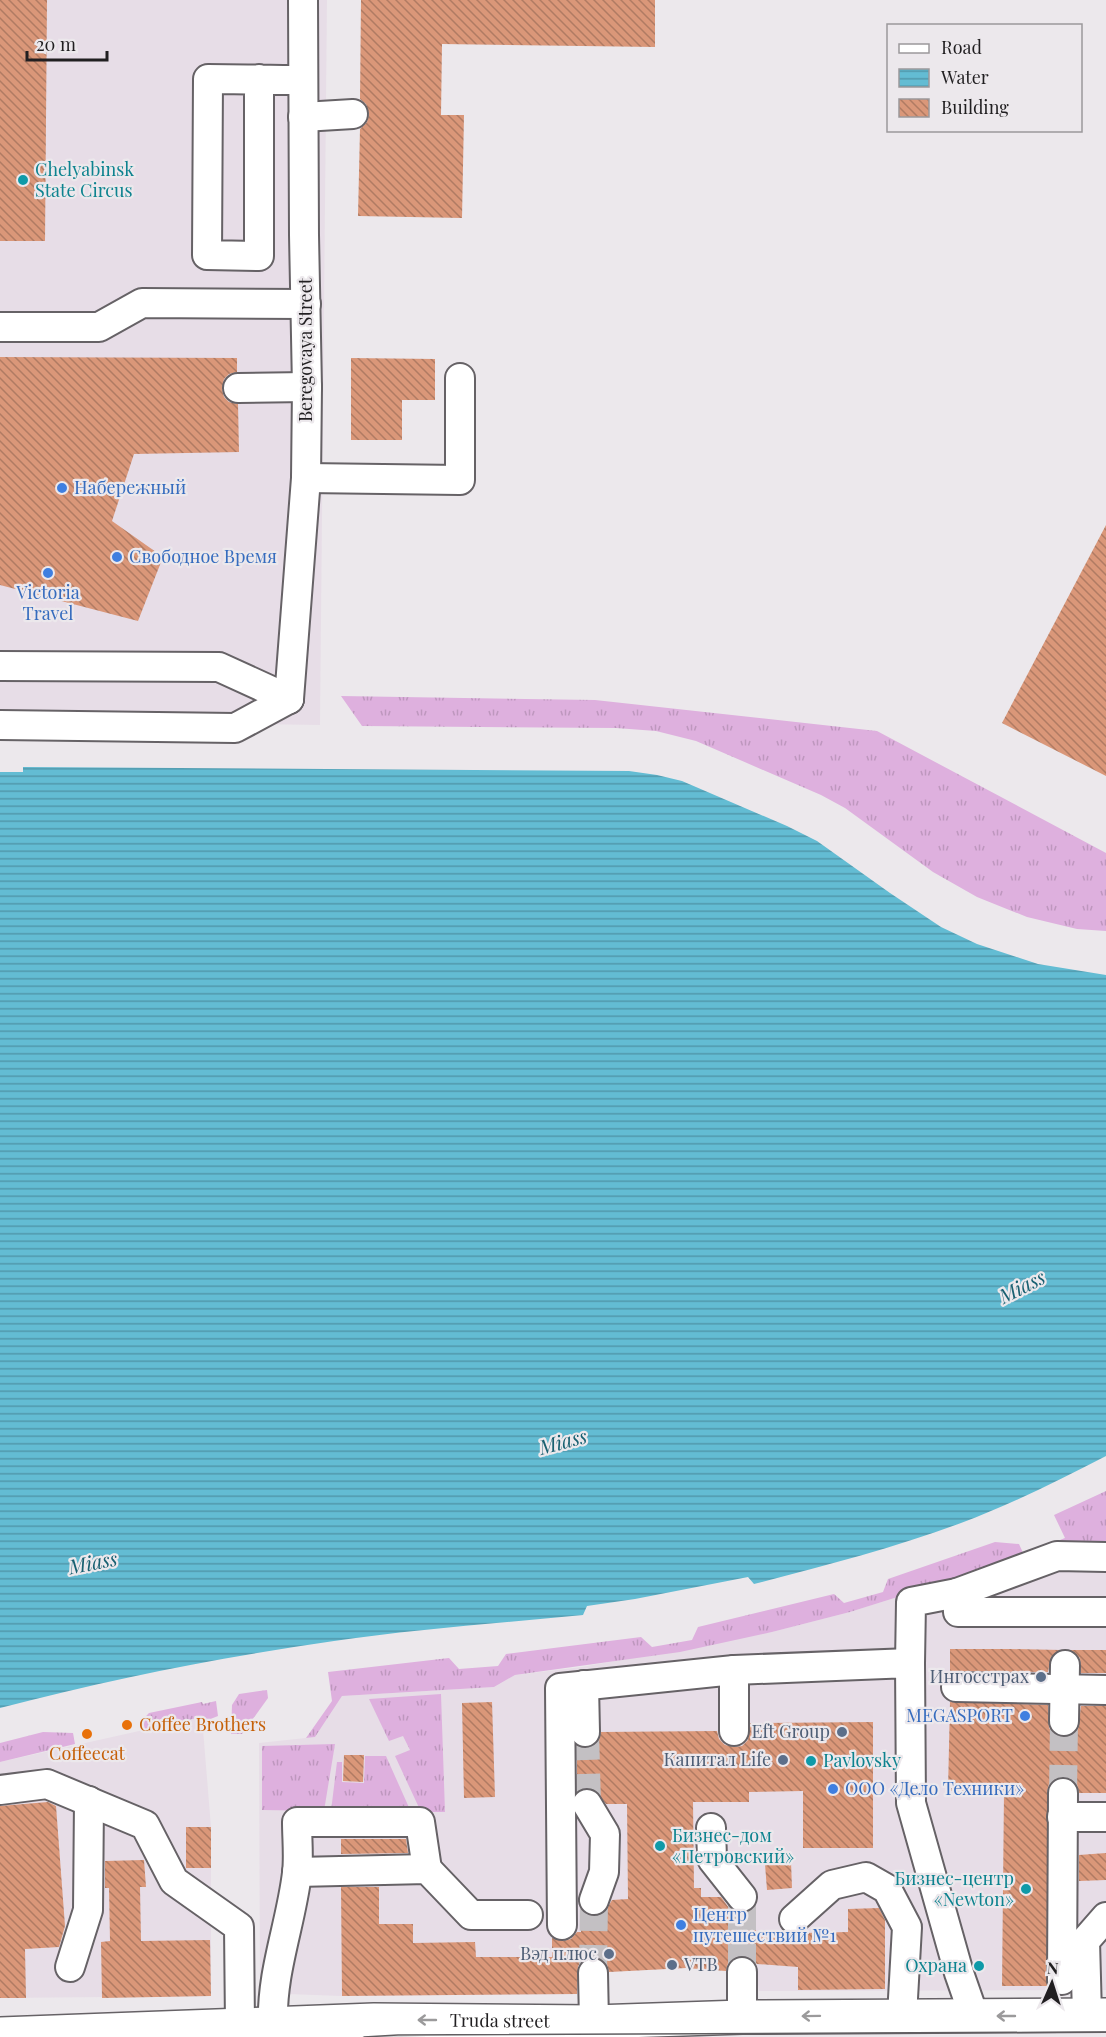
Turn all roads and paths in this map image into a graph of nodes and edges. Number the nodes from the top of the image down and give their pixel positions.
1 (303, 0) edge
2 (259, 79) junction
3 (303, 80) junction
4 (353, 114) dead end
5 (303, 117) junction
6 (259, 235) junction
7 (304, 235) junction
8 (306, 304) junction
9 (0, 327) edge
10 (460, 378) dead end
11 (307, 387) junction
12 (238, 388) dead end
13 (306, 478) junction
14 (0, 666) edge
15 (289, 699) junction
16 (0, 725) edge
17 (1106, 1557) edge
18 (957, 1593) junction
19 (1106, 1612) edge
20 (910, 1663) junction
21 (734, 1670) junction
22 (1064, 1677) junction
23 (584, 1685) junction
24 (956, 1687) dead end
25 (1106, 1690) edge
26 (1064, 1721) tunnel mouth
27 (734, 1731) dead end
28 (585, 1732) tunnel mouth
29 (0, 1790) edge
30 (89, 1801) junction
31 (587, 1804) tunnel mouth
32 (1106, 1817) edge
33 (711, 1828) dead end
34 (427, 1869) junction
35 (297, 1872) junction
36 (742, 1897) tunnel mouth
37 (594, 1900) tunnel mouth
38 (528, 1915) dead end
39 (1106, 1917) edge
40 (794, 1919) dead end
41 (562, 1924) dead end
42 (70, 1967) dead end
43 (741, 1971) tunnel mouth
44 (593, 1972) tunnel mouth
45 (1062, 1980) dead end
46 (1097, 2015) edge
47 (974, 2016) junction
48 (742, 2017) junction
49 (594, 2022) junction
50 (899, 2023) edge
51 (262, 2030) edge
52 (0, 2034) edge

1 - 3 street, Beregovaya Street
2 - 3 street
2 - 6 street
2 - 6 street
3 - 5 street, Beregovaya Street
4 - 5 street
5 - 7 street, Beregovaya Street
6 - 7 street
7 - 8 street, Beregovaya Street
8 - 9 street
8 - 11 street, Beregovaya Street
10 - 13 street
11 - 12 street
11 - 13 street, Beregovaya Street
13 - 15 street, Beregovaya Street
14 - 15 street
15 - 16 street
17 - 18 street
18 - 19 street
18 - 20 street
20 - 21 street
20 - 47 street
21 - 23 street
21 - 27 street
22 - 24 street
22 - 25 street
22 - 26 street
23 - 28 street
23 - 41 street
29 - 30 street
30 - 42 street
30 - 51 street
31 - 37 street
32 - 45 street
33 - 36 street
34 - 35 street
34 - 35 street
34 - 38 street
35 - 51 street
39 - 46 street
40 - 50 street
43 - 48 street
44 - 49 street
46 -> 47 main road, Truda street
47 - 50 main road, Truda street
48 - 49 main road, Truda street
50 -> 48 main road, Truda street
49 -> 51 main road, Truda street
51 - 52 main road, Truda street

